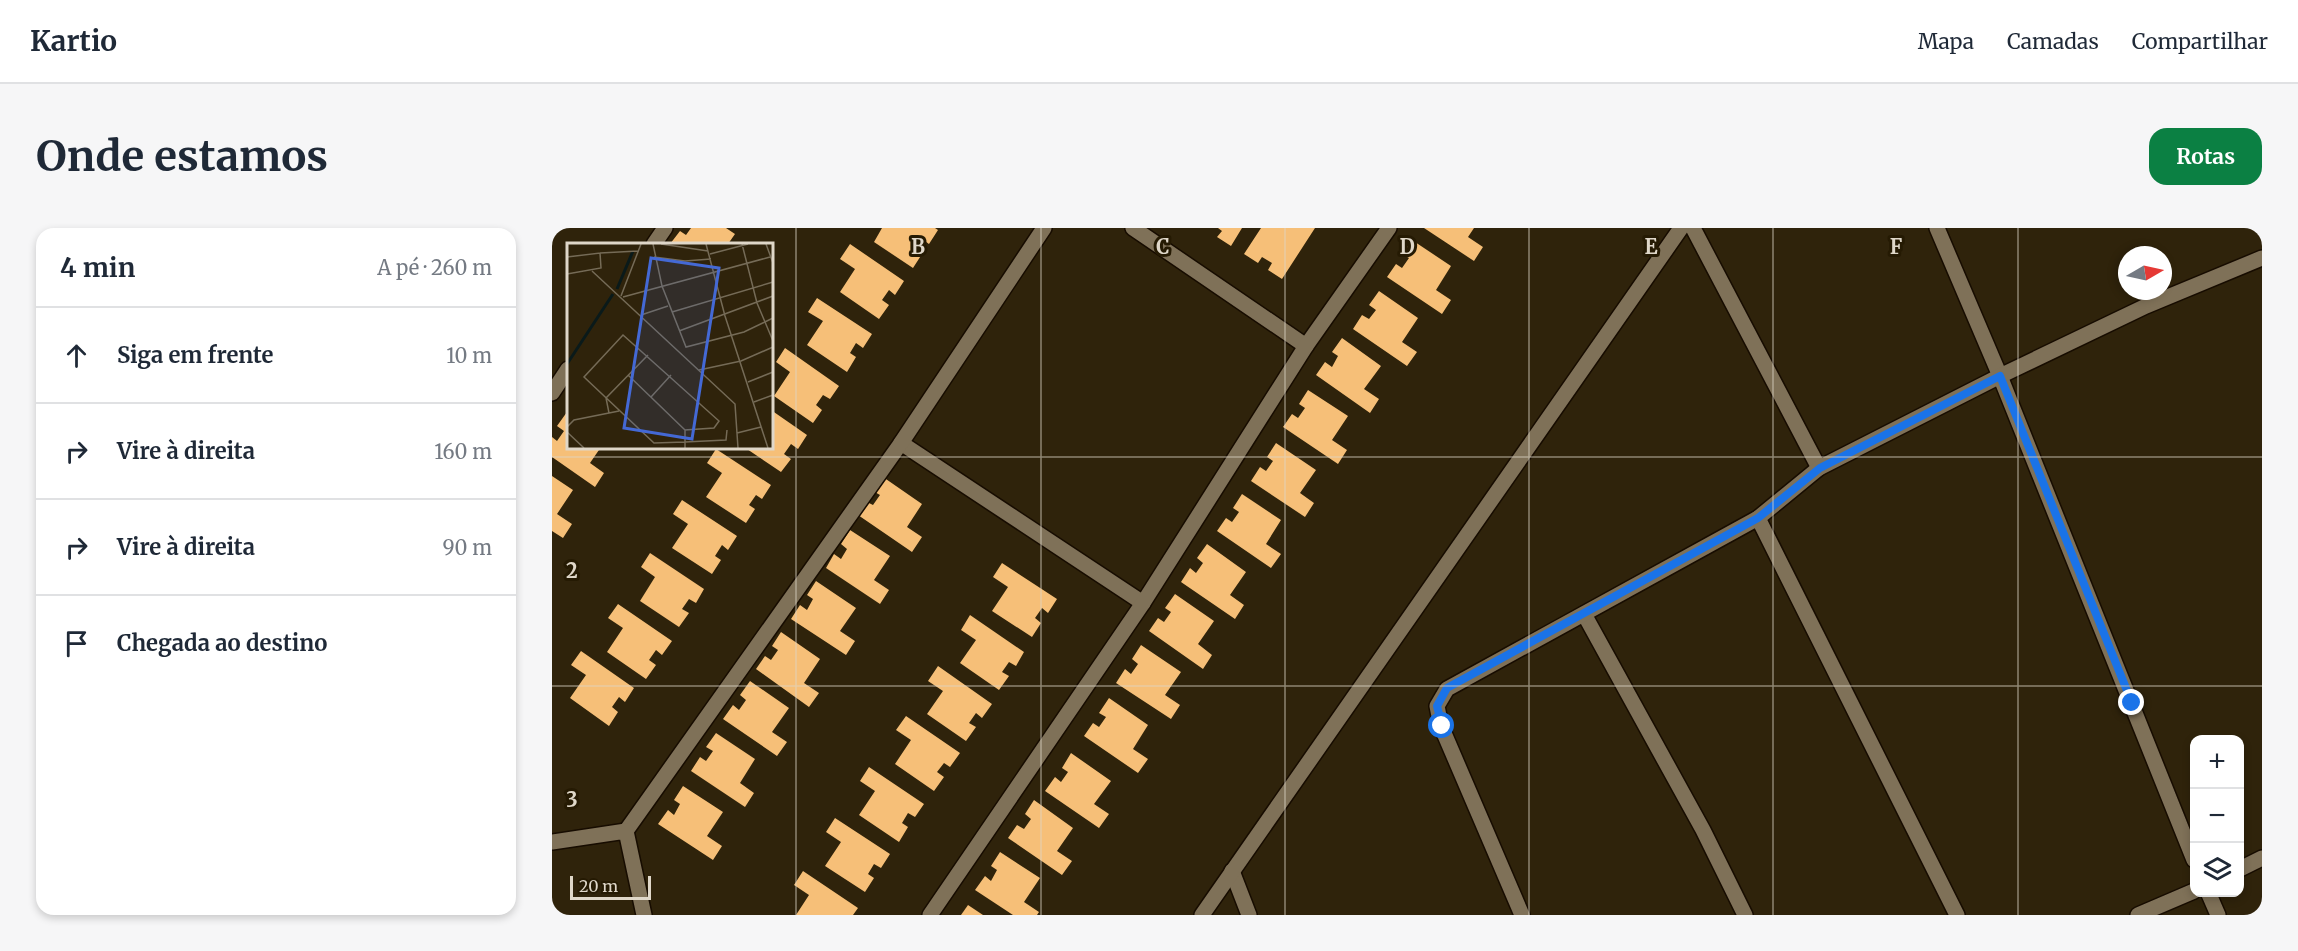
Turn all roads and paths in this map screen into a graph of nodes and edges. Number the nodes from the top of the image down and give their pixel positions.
1 (665, 228) edge
2 (1044, 228) edge
3 (1133, 228) edge
4 (1389, 228) edge
5 (1681, 228) edge
6 (1693, 228) edge
7 (1937, 228) edge
8 (655, 243) edge
9 (2262, 258) edge
10 (1305, 346) junction
11 (567, 370) edge
12 (2000, 376) junction
13 (552, 393) edge
14 (901, 443) junction
15 (1820, 468) junction
16 (1758, 518) junction
17 (1143, 603) junction
18 (1584, 614) junction
19 (626, 831) junction
20 (552, 842) edge
21 (2190, 850) edge
22 (2262, 858) edge
23 (2244, 867) edge
24 (1232, 870) junction
25 (2190, 893) edge
26 (2210, 897) edge
27 (644, 915) edge
28 (930, 915) edge
29 (1202, 915) edge
30 (1250, 915) edge
31 (1522, 915) edge
32 (1745, 915) edge
33 (1957, 915) edge
34 (2138, 915) edge
35 (2218, 915) edge

1 - 8 street
2 - 14 street
3 - 10 street
4 - 10 street
5 - 24 street
6 - 15 street
7 - 12 street
9 - 12 street
10 - 17 street
11 - 13 street
12 - 15 street
12 - 21 street
14 - 17 street
14 - 19 street
15 - 16 street
16 - 18 street
16 - 33 street
17 - 28 street
18 - 31 street
18 - 32 street
19 - 20 street
19 - 27 street
22 - 23 street
24 - 29 street
24 - 30 street
25 - 34 street
26 - 35 street

